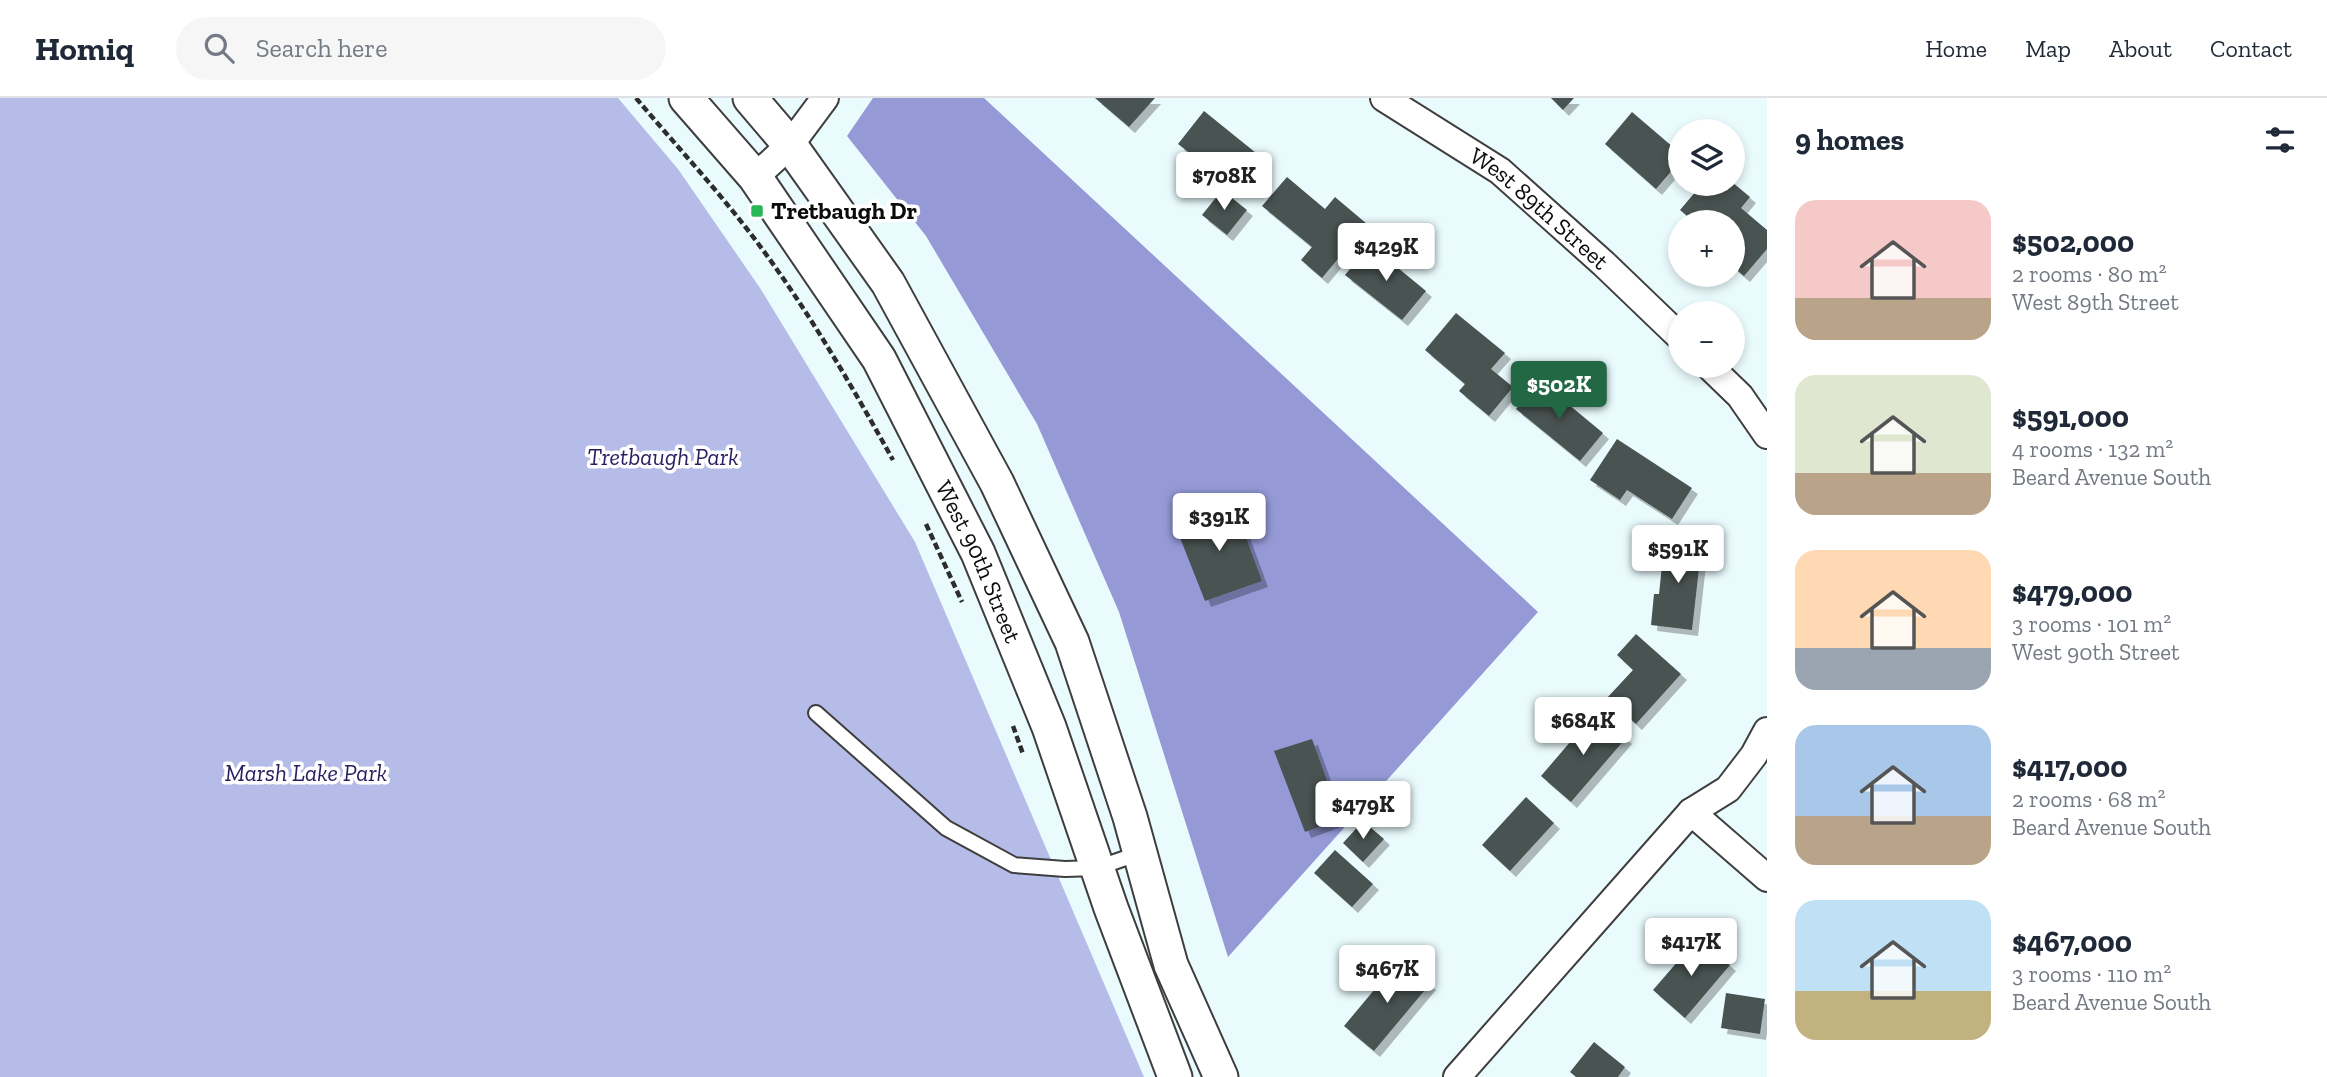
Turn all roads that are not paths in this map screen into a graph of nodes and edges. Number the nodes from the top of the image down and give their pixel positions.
1 (685, 98) edge
2 (750, 98) edge
3 (825, 98) edge
4 (1384, 98) edge
5 (1421, 108) edge
6 (790, 145) junction
7 (755, 177) junction
8 (1668, 326) edge
9 (1721, 378) edge
10 (1767, 435) edge
11 (816, 713) dead end
12 (1767, 731) edge
13 (1691, 812) junction
14 (1140, 853) junction
15 (1097, 868) junction
16 (1767, 878) edge
17 (1175, 1077) edge
18 (1221, 1077) edge
19 (1457, 1077) edge

1 - 7 street, West 90th Street
2 - 6 street, West 90th Street
3 - 6 street
4 - 5 street, West 89th Street
5 - 8 street, West 89th Street
6 - 7 street
6 - 14 street, West 90th Street
7 - 15 street, West 90th Street
9 - 10 street
11 - 15 lane
12 - 13 street
13 - 16 street
13 - 19 street
14 - 15 lane
14 - 18 street, West 90th Street
15 - 17 street, West 90th Street

